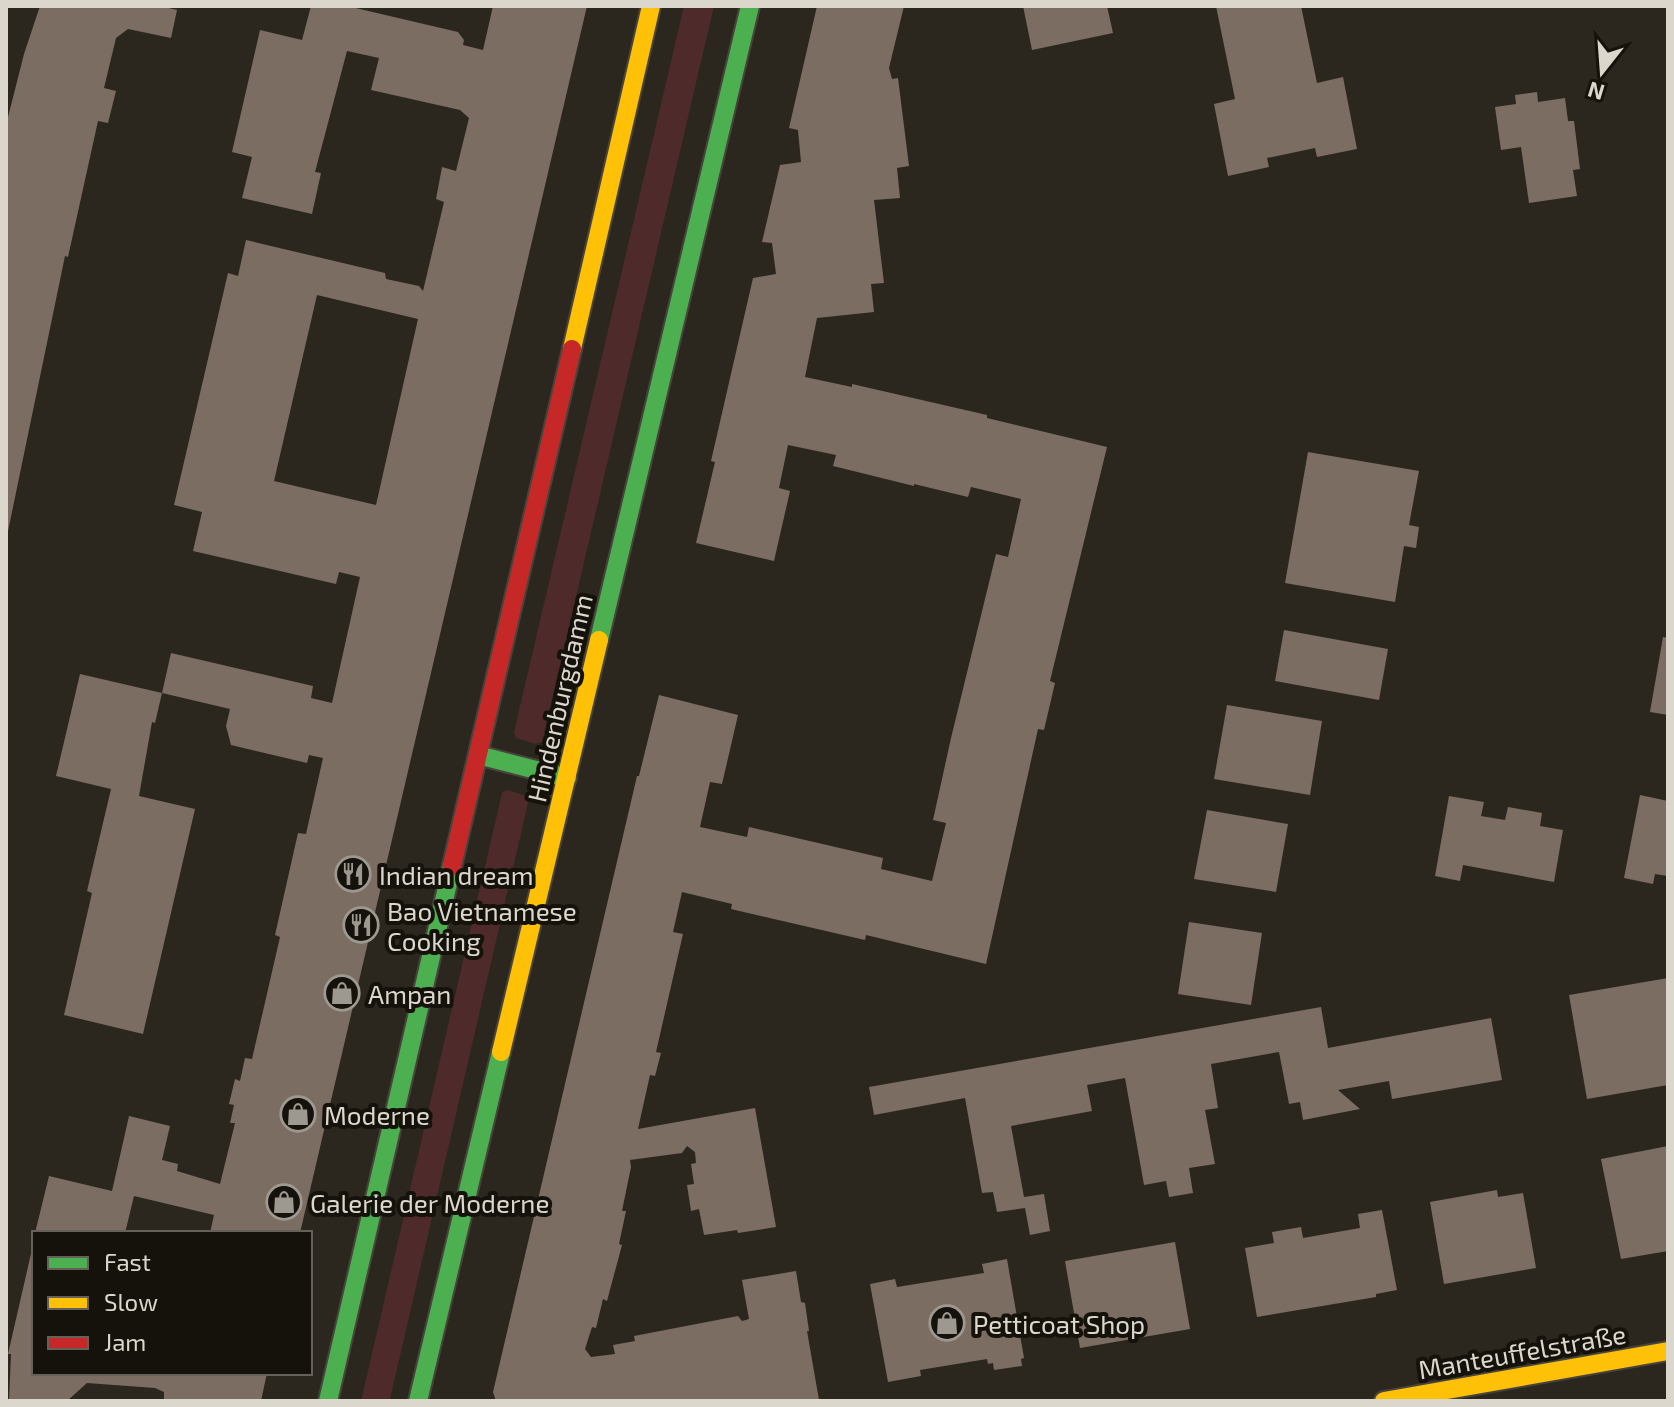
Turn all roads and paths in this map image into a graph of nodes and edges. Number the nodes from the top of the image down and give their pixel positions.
1 (651, 6) edge
2 (750, 6) edge
3 (478, 755) junction
4 (567, 778) junction
5 (1668, 1351) edge
6 (328, 1401) edge
7 (418, 1401) edge
8 (1384, 1401) edge

1 - 3 main road
2 - 4 main road, Hindenburgdamm
3 - 4 main road
3 - 6 main road
4 - 7 main road, Hindenburgdamm
5 - 8 main road, Manteuffelstraße

